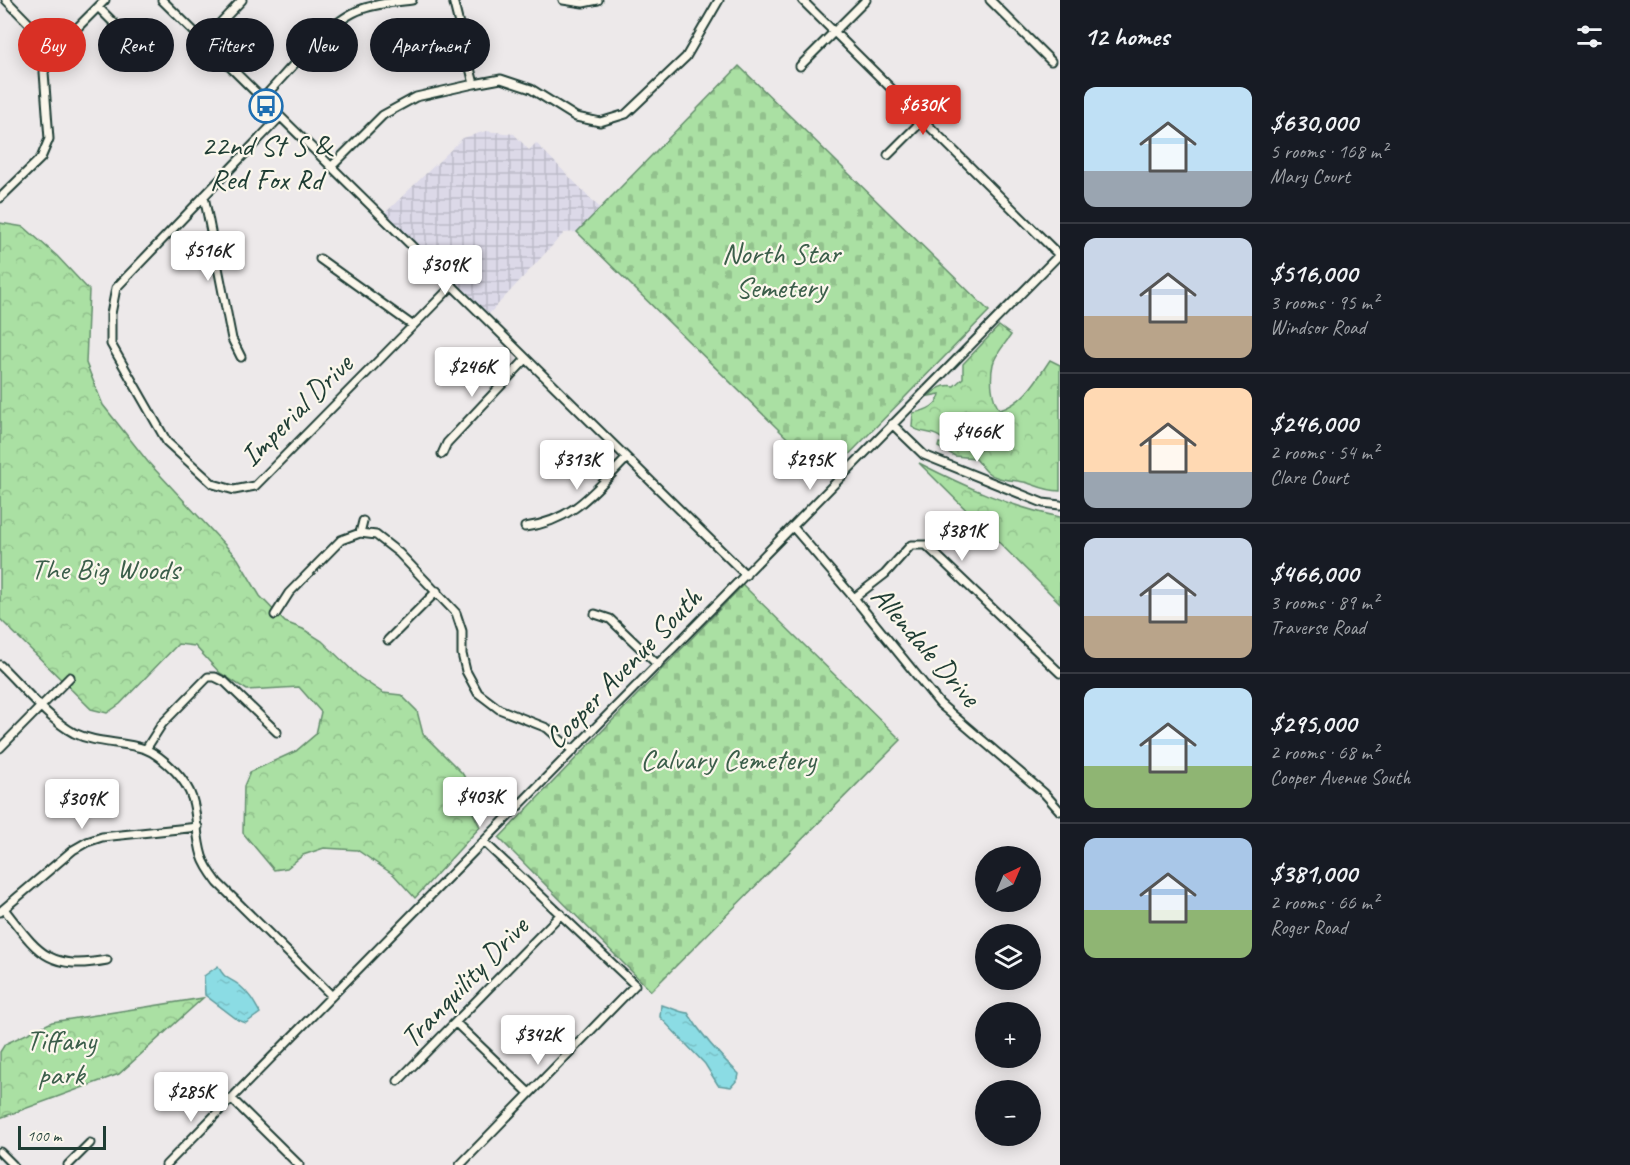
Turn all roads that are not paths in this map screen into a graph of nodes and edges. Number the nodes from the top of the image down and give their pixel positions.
1 (6, 0) edge
2 (105, 0) edge
3 (162, 0) edge
4 (242, 0) edge
5 (412, 0) edge
6 (453, 0) edge
7 (563, 0) edge
8 (598, 0) edge
9 (719, 0) edge
10 (802, 0) edge
11 (867, 0) edge
12 (990, 0) edge
13 (98, 7) junction
14 (24, 18) edge
15 (109, 18) edge
16 (225, 18) edge
17 (86, 19) edge
18 (186, 24) edge
19 (835, 32) junction
20 (1051, 61) dead end
21 (800, 66) dead end
22 (44, 72) edge
23 (236, 72) edge
24 (474, 84) junction
25 (263, 98) junction
26 (280, 117) junction
27 (924, 119) junction
28 (888, 155) dead end
29 (331, 167) junction
30 (204, 196) junction
31 (0, 198) edge
32 (1060, 255) edge
33 (320, 259) dead end
34 (452, 286) junction
35 (412, 325) junction
36 (241, 357) dead end
37 (526, 359) junction
38 (892, 424) junction
39 (442, 454) dead end
40 (627, 458) junction
41 (1060, 505) edge
42 (363, 521) dead end
43 (525, 526) dead end
44 (793, 527) junction
45 (360, 533) junction
46 (746, 575) junction
47 (437, 591) junction
48 (855, 598) junction
49 (596, 614) dead end
50 (275, 615) dead end
51 (388, 640) dead end
52 (0, 665) edge
53 (658, 665) junction
54 (1060, 673) edge
55 (70, 677) dead end
56 (42, 706) junction
57 (277, 732) dead end
58 (0, 748) edge
59 (146, 749) junction
60 (573, 751) junction
61 (1060, 811) edge
62 (198, 827) junction
63 (484, 842) junction
64 (2, 910) edge
65 (561, 914) junction
66 (107, 960) dead end
67 (332, 996) junction
68 (456, 1023) junction
69 (398, 1081) dead end
70 (529, 1093) junction
71 (232, 1099) junction
72 (90, 1143) dead end
73 (0, 1152) edge
74 (13, 1165) edge
75 (68, 1165) edge
76 (166, 1165) edge
77 (299, 1165) edge
78 (460, 1165) edge

1 - 14 street
2 - 13 street
3 - 18 street
4 - 16 street
5 - 25 street
6 - 24 street
7 - 8 street
9 - 24 street
10 - 19 street
11 - 19 street
12 - 20 street
13 - 15 street
13 - 17 street
19 - 21 street
19 - 27 street
22 - 31 street
23 - 25 street
24 - 29 street
25 - 26 street
26 - 29 street
26 - 30 street, Imperial Drive
27 - 28 street
27 - 32 street
29 - 34 street
30 - 35 street, Imperial Drive
30 - 36 street
32 - 38 street, Cooper Avenue South
33 - 35 street
34 - 35 street, Imperial Drive
34 - 37 street
37 - 39 street
37 - 40 street
38 - 41 street
38 - 44 street, Cooper Avenue South
40 - 43 street
40 - 46 street
42 - 45 street
44 - 46 street, Cooper Avenue South
44 - 48 street, Allendale Drive
45 - 47 street
45 - 50 street
46 - 53 street, Cooper Avenue South
47 - 51 street
47 - 60 street
48 - 54 street
48 - 61 street, Allendale Drive
49 - 53 street
52 - 56 street
53 - 60 street, Cooper Avenue South
55 - 56 street
56 - 58 street
56 - 59 street
57 - 59 street
59 - 62 street
60 - 63 street, Cooper Avenue South
62 - 64 street
62 - 67 street
63 - 65 street
63 - 67 street, Cooper Avenue South
64 - 66 street
65 - 68 street, Tranquility Drive
65 - 70 street
67 - 71 street, Cooper Avenue South
68 - 69 street, Tranquility Drive
68 - 70 street
70 - 78 street
71 - 76 street, Cooper Avenue South
71 - 77 street
72 - 75 street
73 - 74 street

